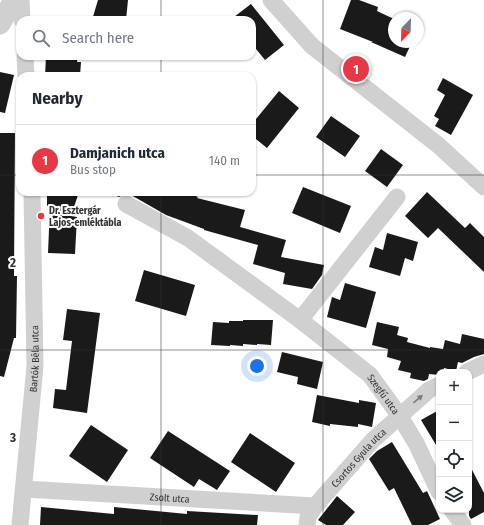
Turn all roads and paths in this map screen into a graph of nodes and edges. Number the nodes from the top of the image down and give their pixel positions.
1 (14, 0) edge
2 (21, 0) edge
3 (272, 0) edge
4 (22, 16) edge
5 (0, 24) edge
6 (25, 60) edge
7 (26, 72) edge
8 (484, 187) edge
9 (32, 196) edge
10 (396, 197) dead end
11 (126, 204) dead end
12 (300, 320) junction
13 (484, 364) edge
14 (472, 370) edge
15 (436, 386) edge
16 (399, 415) junction
17 (436, 486) edge
18 (24, 489) junction
19 (316, 506) junction
20 (454, 513) edge
21 (20, 525) edge
22 (307, 525) edge
23 (463, 525) edge

1 - 5 street
2 - 4 street
3 - 8 street
6 - 7 street
9 - 18 street, Bartók Béla utca
10 - 12 street
11 - 12 street, Szegfű utca
12 - 16 street, Szegfű utca
13 - 14 street
16 -> 15 street, Csortos Gyula utca
16 - 17 street, Szegfű utca
16 - 19 street, Csortos Gyula utca
18 - 19 street, Zsolt utca
18 - 21 street, Bartók Béla utca
19 - 22 street, Csortos Gyula utca
20 - 23 street

